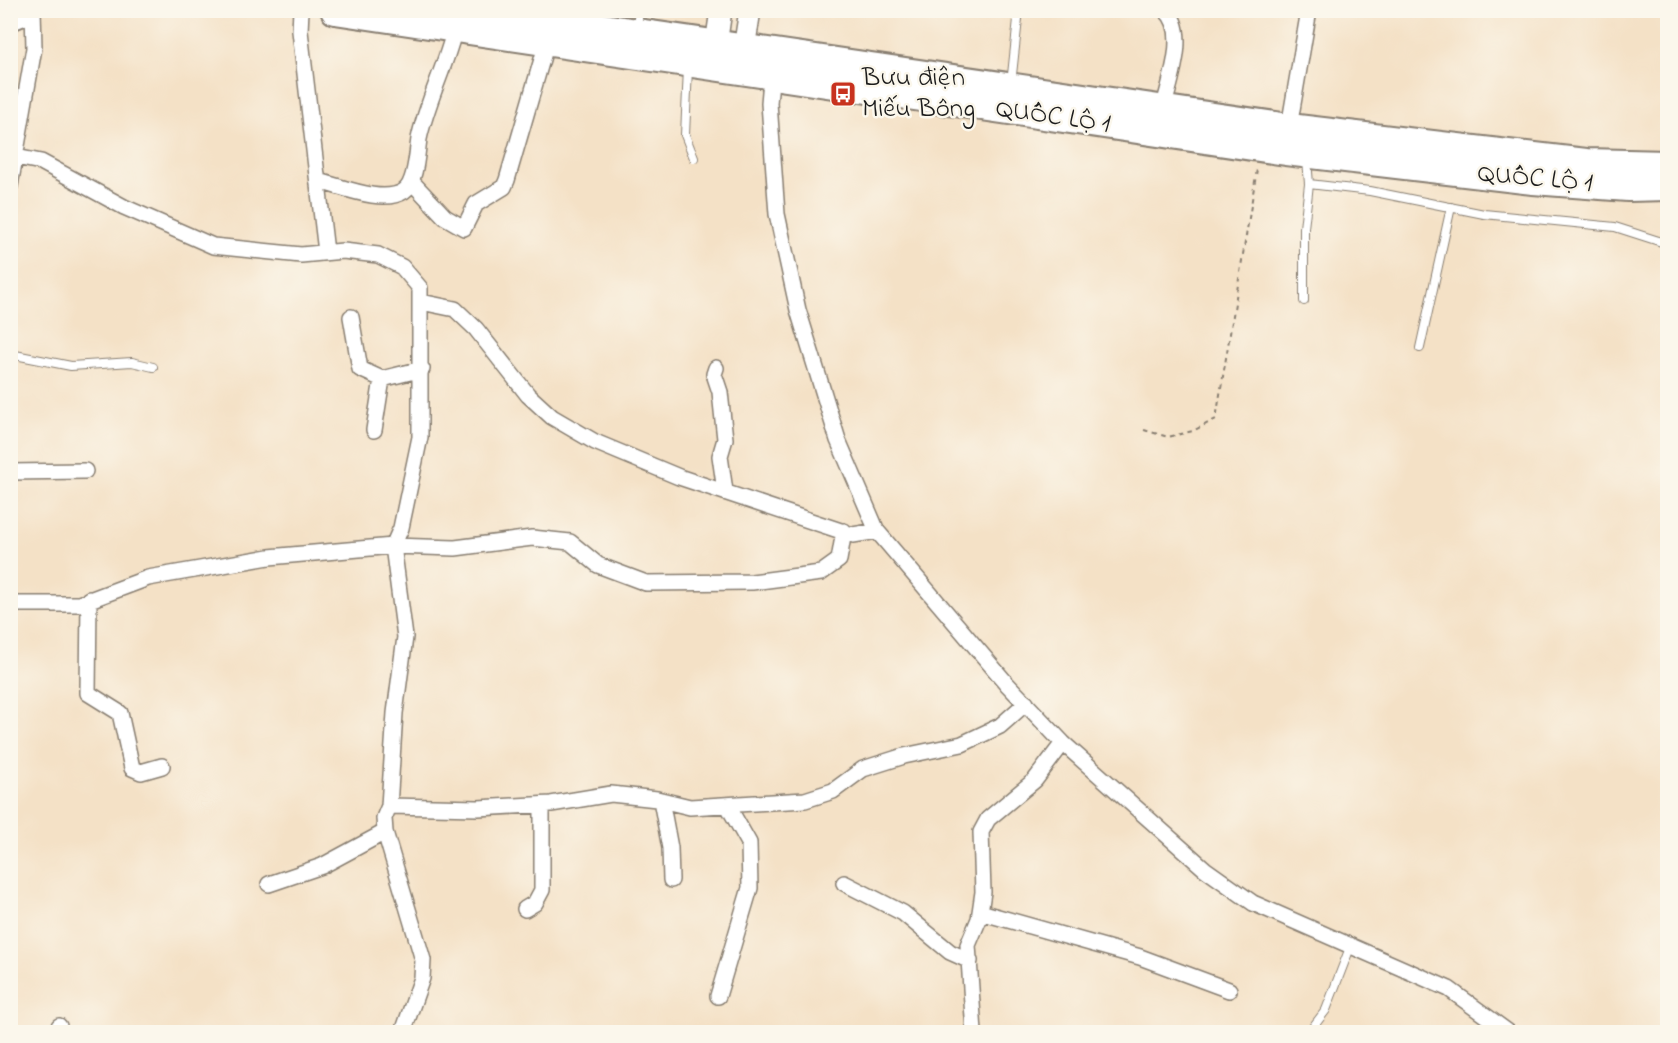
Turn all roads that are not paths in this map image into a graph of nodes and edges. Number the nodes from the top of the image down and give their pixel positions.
1 (25, 10) edge
2 (33, 10) edge
3 (301, 10) edge
4 (335, 10) edge
5 (478, 10) edge
6 (721, 10) edge
7 (750, 10) edge
8 (1019, 10) edge
9 (1165, 10) edge
10 (1309, 10) edge
11 (10, 16) edge
12 (638, 22) edge
13 (560, 27) edge
14 (455, 28) junction
15 (716, 45) junction
16 (744, 49) junction
17 (688, 63) junction
18 (773, 64) junction
19 (1011, 88) junction
20 (1163, 110) junction
21 (1285, 145) junction
22 (16, 157) junction
23 (694, 158) dead end
24 (1668, 165) edge
25 (318, 181) junction
26 (411, 181) junction
27 (1309, 184) junction
28 (10, 186) edge
29 (1668, 186) edge
30 (1451, 207) junction
31 (1668, 243) edge
32 (326, 252) junction
33 (1304, 301) dead end
34 (421, 302) junction
35 (351, 317) dead end
36 (1420, 348) dead end
37 (10, 354) edge
38 (153, 367) dead end
39 (716, 368) dead end
40 (422, 369) junction
41 (382, 379) junction
42 (374, 430) dead end
43 (85, 471) dead end
44 (10, 472) edge
45 (725, 491) junction
46 (844, 531) junction
47 (877, 531) junction
48 (393, 546) junction
49 (89, 599) junction
50 (10, 604) edge
51 (1026, 704) junction
52 (1064, 743) junction
53 (162, 766) dead end
54 (661, 800) junction
55 (542, 805) junction
56 (389, 806) junction
57 (728, 806) junction
58 (385, 832) junction
59 (671, 880) dead end
60 (844, 883) dead end
61 (269, 884) dead end
62 (525, 909) dead end
63 (980, 912) junction
64 (1351, 945) junction
65 (970, 961) junction
66 (1229, 990) dead end
67 (718, 996) dead end
68 (1313, 1027) dead end
69 (403, 1032) edge
70 (974, 1032) edge
71 (1508, 1032) edge

1 - 11 highway
2 - 22 street
3 - 25 street
4 - 14 highway, QUỐC LỘ 1
5 - 13 highway, QUỐC LỘ 1
6 - 15 street
7 - 16 street
8 - 19 lane
9 - 20 street
10 - 21 street
12 - 13 highway, QUỐC LỘ 1
12 - 15 highway, QUỐC LỘ 1
13 - 14 highway, QUỐC LỘ 1
13 - 17 highway, QUỐC LỘ 1
13 - 26 street
14 - 26 street
15 - 16 highway, QUỐC LỘ 1
16 - 18 highway, QUỐC LỘ 1
17 - 18 highway, QUỐC LỘ 1
17 - 23 lane
18 - 19 highway, QUỐC LỘ 1
18 - 21 highway, QUỐC LỘ 1
18 - 47 street
19 - 20 highway, QUỐC LỘ 1
20 - 21 highway, QUỐC LỘ 1
21 - 24 highway, QUỐC LỘ 1
21 - 27 lane
21 - 29 highway, QUỐC LỘ 1
22 - 28 street
22 - 32 street
25 - 26 street
25 - 32 street
27 - 30 lane
27 - 33 lane
30 - 31 lane
30 - 36 lane
32 - 34 street
34 - 40 street
34 - 45 street
35 - 41 street
37 - 38 lane
39 - 45 street
40 - 41 street
40 - 48 street
41 - 42 street
43 - 44 street
45 - 46 street
46 - 47 street
46 - 48 street
47 - 51 street
48 - 49 street
48 - 56 street
49 - 50 street
49 - 53 street
51 - 52 street
51 - 57 street
52 - 63 street
52 - 64 street
54 - 55 street
54 - 57 street
54 - 59 street
55 - 56 street
55 - 62 street
56 - 58 street
57 - 67 street
58 - 61 street
58 - 69 street
60 - 65 street
63 - 65 street
63 - 66 street
64 - 68 lane
64 - 71 street
65 - 70 street

